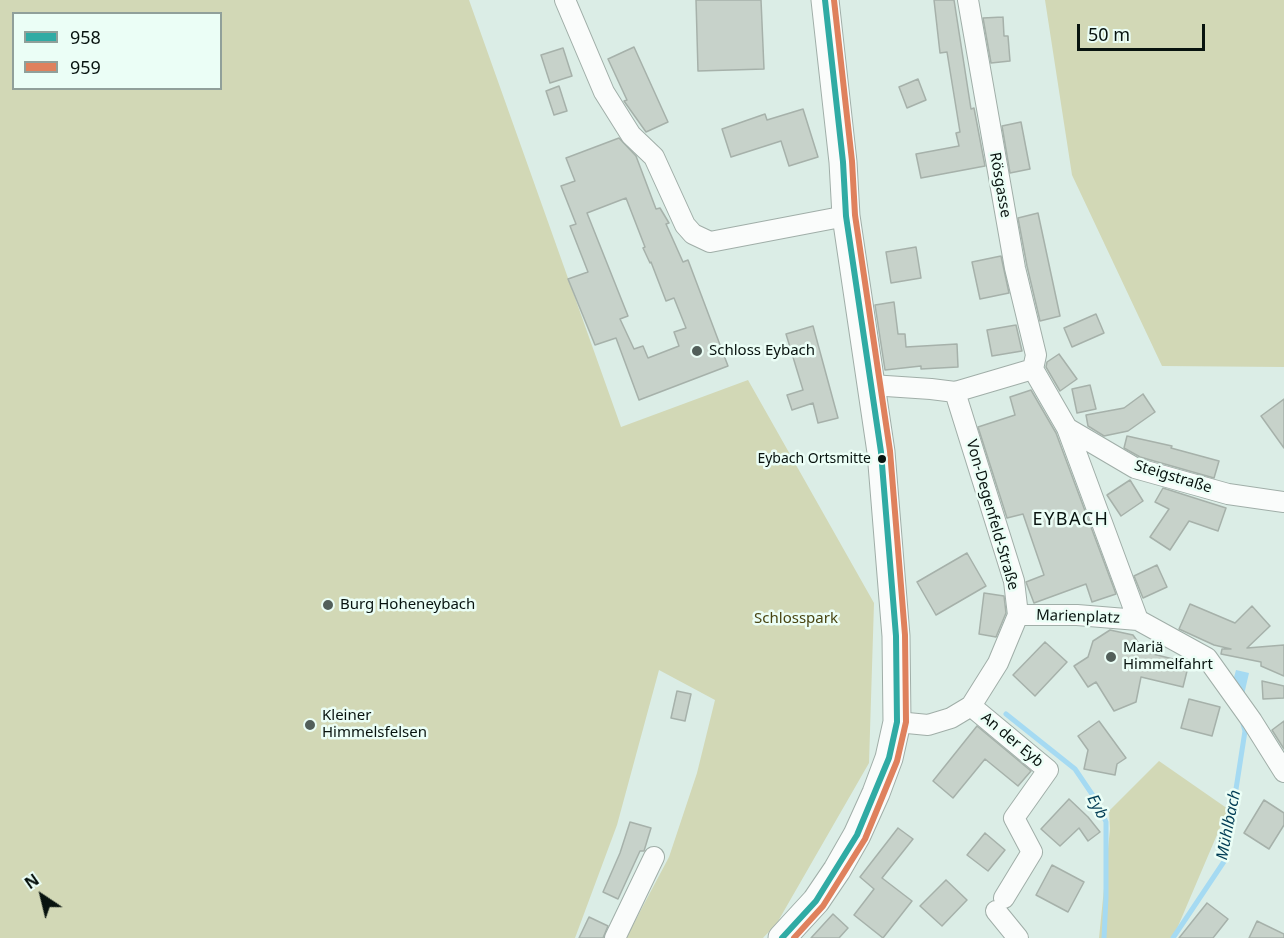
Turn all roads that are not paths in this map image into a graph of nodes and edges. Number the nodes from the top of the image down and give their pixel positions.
1 (566, 0) edge
2 (825, 0) edge
3 (968, 0) edge
4 (846, 216) junction
5 (1033, 369) junction
6 (871, 385) junction
7 (955, 392) junction
8 (1067, 428) junction
9 (1284, 502) edge
10 (1018, 615) junction
11 (1138, 620) junction
12 (971, 706) junction
13 (897, 722) junction
14 (1284, 772) edge
15 (654, 856) dead end
16 (615, 938) edge
17 (782, 938) edge
18 (1018, 938) edge

1 - 4 street
2 - 4 main road
3 - 5 street, Rösgasse
4 - 6 main road
5 - 7 street
5 - 8 street, Steigstraße
6 - 7 street
6 - 13 main road
7 - 10 street, Von-Degenfeld-Straße
8 - 9 street, Steigstraße
8 - 11 street, Marienplatz
10 - 11 street, Marienplatz
10 - 12 street, Von-Degenfeld-Straße
11 - 14 street, Marienplatz
12 - 13 street
12 - 18 street, An der Eyb
13 - 17 main road
15 - 16 street

